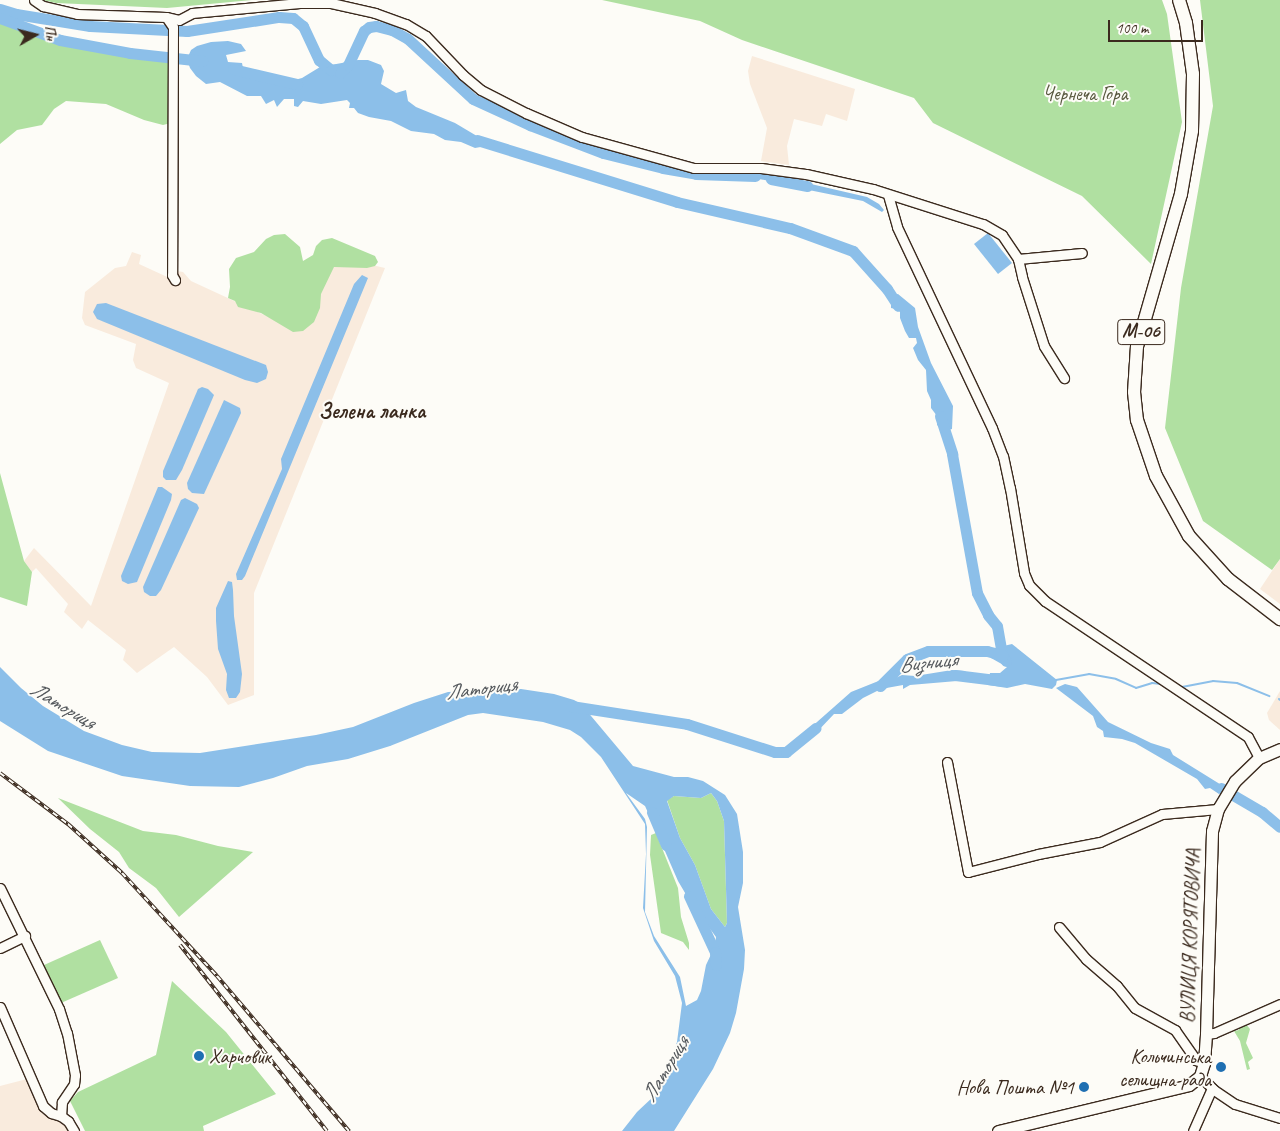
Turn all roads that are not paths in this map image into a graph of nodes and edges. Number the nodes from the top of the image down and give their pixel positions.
1 (34, 0) edge
2 (1179, 0) edge
3 (166, 17) junction
4 (888, 195) junction
5 (1082, 253) dead end
6 (1018, 259) junction
7 (174, 280) dead end
8 (1064, 378) dead end
9 (1280, 620) edge
10 (1280, 749) edge
11 (1259, 758) junction
12 (947, 762) dead end
13 (1218, 809) junction
14 (0, 888) edge
15 (1059, 926) dead end
16 (25, 936) junction
17 (0, 948) edge
18 (1280, 1004) edge
19 (0, 1007) edge
20 (1206, 1034) junction
21 (1204, 1062) junction
22 (1200, 1076) junction
23 (1212, 1088) junction
24 (61, 1116) junction
25 (1280, 1118) edge
26 (74, 1131) edge
27 (998, 1131) edge
28 (1193, 1131) edge

1 - 3 street
2 - 9 highway, М-06
3 - 4 street
3 - 7 street
4 - 6 street
4 - 11 street
5 - 6 street
6 - 8 street
10 - 11 main road
11 - 13 main road, ВУЛИЦЯ КОРЯТОВИЧА
12 - 13 street
13 - 20 main road, ВУЛИЦЯ КОРЯТОВИЧА
14 - 16 street
15 - 21 street
16 - 17 street
16 - 24 street
18 - 20 street
19 - 24 street
20 - 21 main road, ВУЛИЦЯ КОРЯТОВИЧА
21 - 22 main road, ВУЛИЦЯ КОРЯТОВИЧА
22 - 23 street
22 - 27 main road
23 - 25 street
23 - 28 street
24 - 26 street

